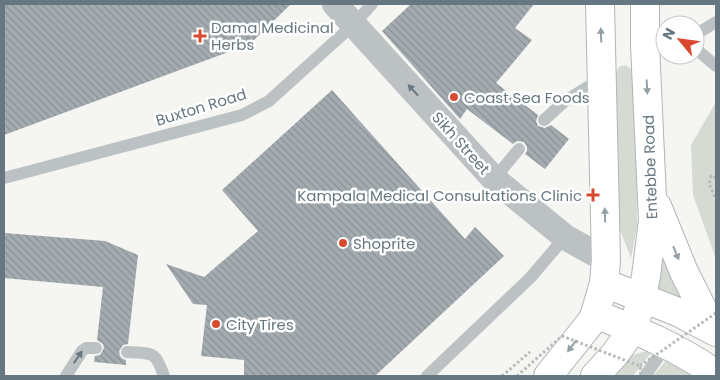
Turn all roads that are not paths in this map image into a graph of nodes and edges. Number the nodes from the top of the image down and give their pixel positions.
1 (335, 4) edge
2 (372, 4) edge
3 (600, 4) edge
4 (646, 4) edge
5 (716, 22) edge
6 (354, 24) junction
7 (705, 28) edge
8 (655, 44) edge
9 (705, 57) edge
10 (716, 66) edge
11 (602, 78) junction
12 (544, 120) dead end
13 (519, 149) dead end
14 (4, 178) edge
15 (494, 179) junction
16 (653, 191) junction
17 (565, 237) junction
18 (605, 271) junction
19 (642, 297) junction
20 (594, 314) junction
21 (715, 325) edge
22 (633, 329) junction
23 (667, 344) junction
24 (96, 348) dead end
25 (127, 352) dead end
26 (642, 373) edge
27 (716, 374) edge
28 (66, 376) edge
29 (164, 376) edge
30 (427, 376) edge
31 (548, 376) edge
32 (595, 376) edge

1 - 6 street, Sikh Street
2 - 6 lane, Buxton Road
11 -> 3 main road
4 - 8 main road, Entebbe Road
5 - 7 lane
6 - 14 lane, Buxton Road
15 -> 6 street, Sikh Street
8 -> 16 main road, Entebbe Road
9 - 10 lane
11 - 12 lane
18 -> 11 main road
13 - 15 lane
15 - 17 street, Sikh Street
16 - 19 main road, Entebbe Road
16 -> 21 main road
17 - 18 street, Sikh Street
17 - 30 lane
18 - 19 main road
18 - 20 main road
19 - 21 main road
19 - 22 main road, Entebbe Road
20 - 22 main road
20 -> 31 main road
22 - 23 main road
22 - 32 main road
23 - 26 lane
23 - 27 main road
28 -> 24 lane
25 - 29 lane

